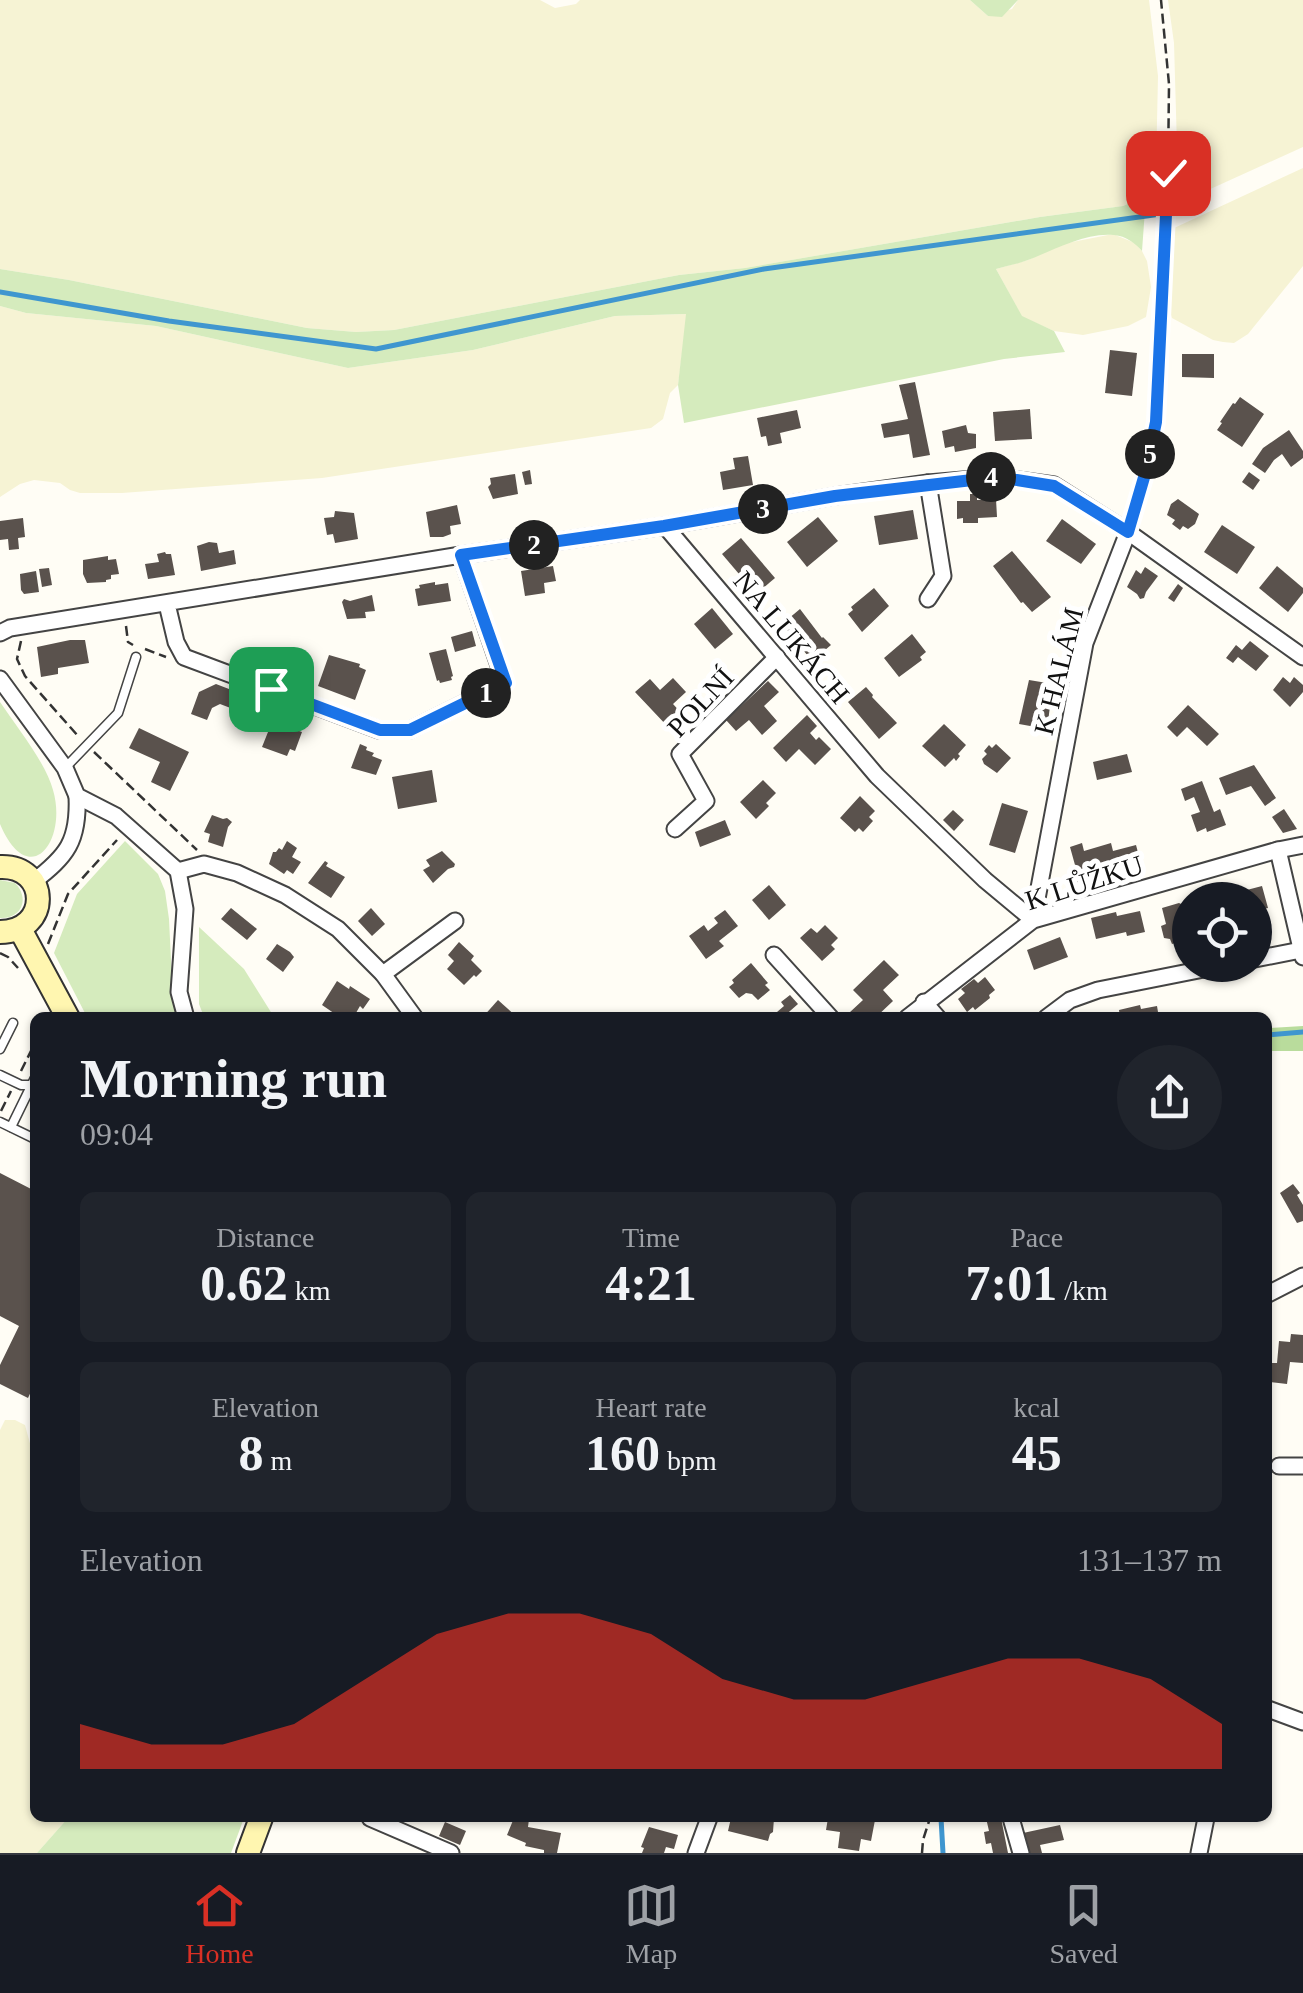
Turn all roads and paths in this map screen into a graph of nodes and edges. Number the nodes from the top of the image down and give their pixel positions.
1 (1161, 0) edge
2 (928, 483) junction
3 (664, 526) junction
4 (1128, 532) junction
5 (461, 555) junction
6 (928, 599) dead end
7 (167, 604) junction
8 (0, 633) edge
9 (136, 657) dead end
10 (1303, 657) edge
11 (777, 658) junction
12 (0, 679) edge
13 (65, 768) junction
14 (77, 796) junction
15 (128, 826) junction
16 (674, 828) dead end
17 (1303, 846) edge
18 (1278, 850) junction
19 (0, 867) edge
20 (178, 871) junction
21 (33, 882) junction
22 (1033, 920) junction
23 (455, 921) dead end
24 (10, 931) edge
25 (47, 945) dead end
26 (1302, 954) edge
27 (774, 955) dead end
28 (1272, 957) edge
29 (384, 974) junction
30 (1172, 975) edge
31 (924, 1002) junction
32 (64, 1012) edge
33 (184, 1012) edge
34 (411, 1012) edge
35 (826, 1012) edge
36 (913, 1012) edge
37 (933, 1012) edge
38 (1054, 1012) edge
39 (13, 1023) dead end
40 (0, 1049) edge
41 (0, 1075) edge
42 (30, 1083) edge
43 (30, 1088) edge
44 (0, 1122) edge
45 (10, 1127) junction
46 (30, 1137) edge
47 (1303, 1276) edge
48 (1272, 1292) edge
49 (1278, 1466) dead end
50 (1303, 1466) edge
51 (1272, 1710) edge
52 (1303, 1722) edge
53 (260, 1822) edge
54 (379, 1822) edge
55 (708, 1822) edge
56 (929, 1822) edge
57 (1012, 1822) edge
58 (1205, 1822) edge
59 (248, 1853) edge
60 (451, 1853) edge
61 (696, 1853) edge
62 (922, 1853) edge
63 (1021, 1853) edge
64 (1200, 1853) edge

1 - 4 path
2 - 3 street
2 - 4 street
2 - 6 street
3 - 5 street
3 - 11 street, NA LUKÁCH
4 - 10 street
4 - 22 street, K HALÁM
5 - 7 street
5 - 7 street
7 - 8 street
9 - 13 lane
11 - 16 street, POLNÍ
11 - 22 street, NA LUKÁCH
12 - 13 street
13 - 14 street
14 - 15 street
14 - 21 street
15 - 20 street
15 - 25 path
17 - 18 street, K LŮŽKU
18 - 22 street, K LŮŽKU
18 - 26 street
19 - 21 main road
20 - 29 street
20 - 33 street
21 - 24 main road
22 - 31 street, K LŮŽKU
23 - 29 street
24 - 32 main road
26 - 28 street
27 - 35 street
29 - 34 street
30 - 38 street
31 - 36 street, K LŮŽKU
31 - 37 street
39 - 40 lane
41 - 42 lane
43 - 45 lane
44 - 45 lane
45 - 46 lane
47 - 48 street
49 - 50 street
51 - 52 street
53 - 59 main road
54 - 60 street
55 - 61 street
56 - 62 path
57 - 63 street
58 - 64 street

